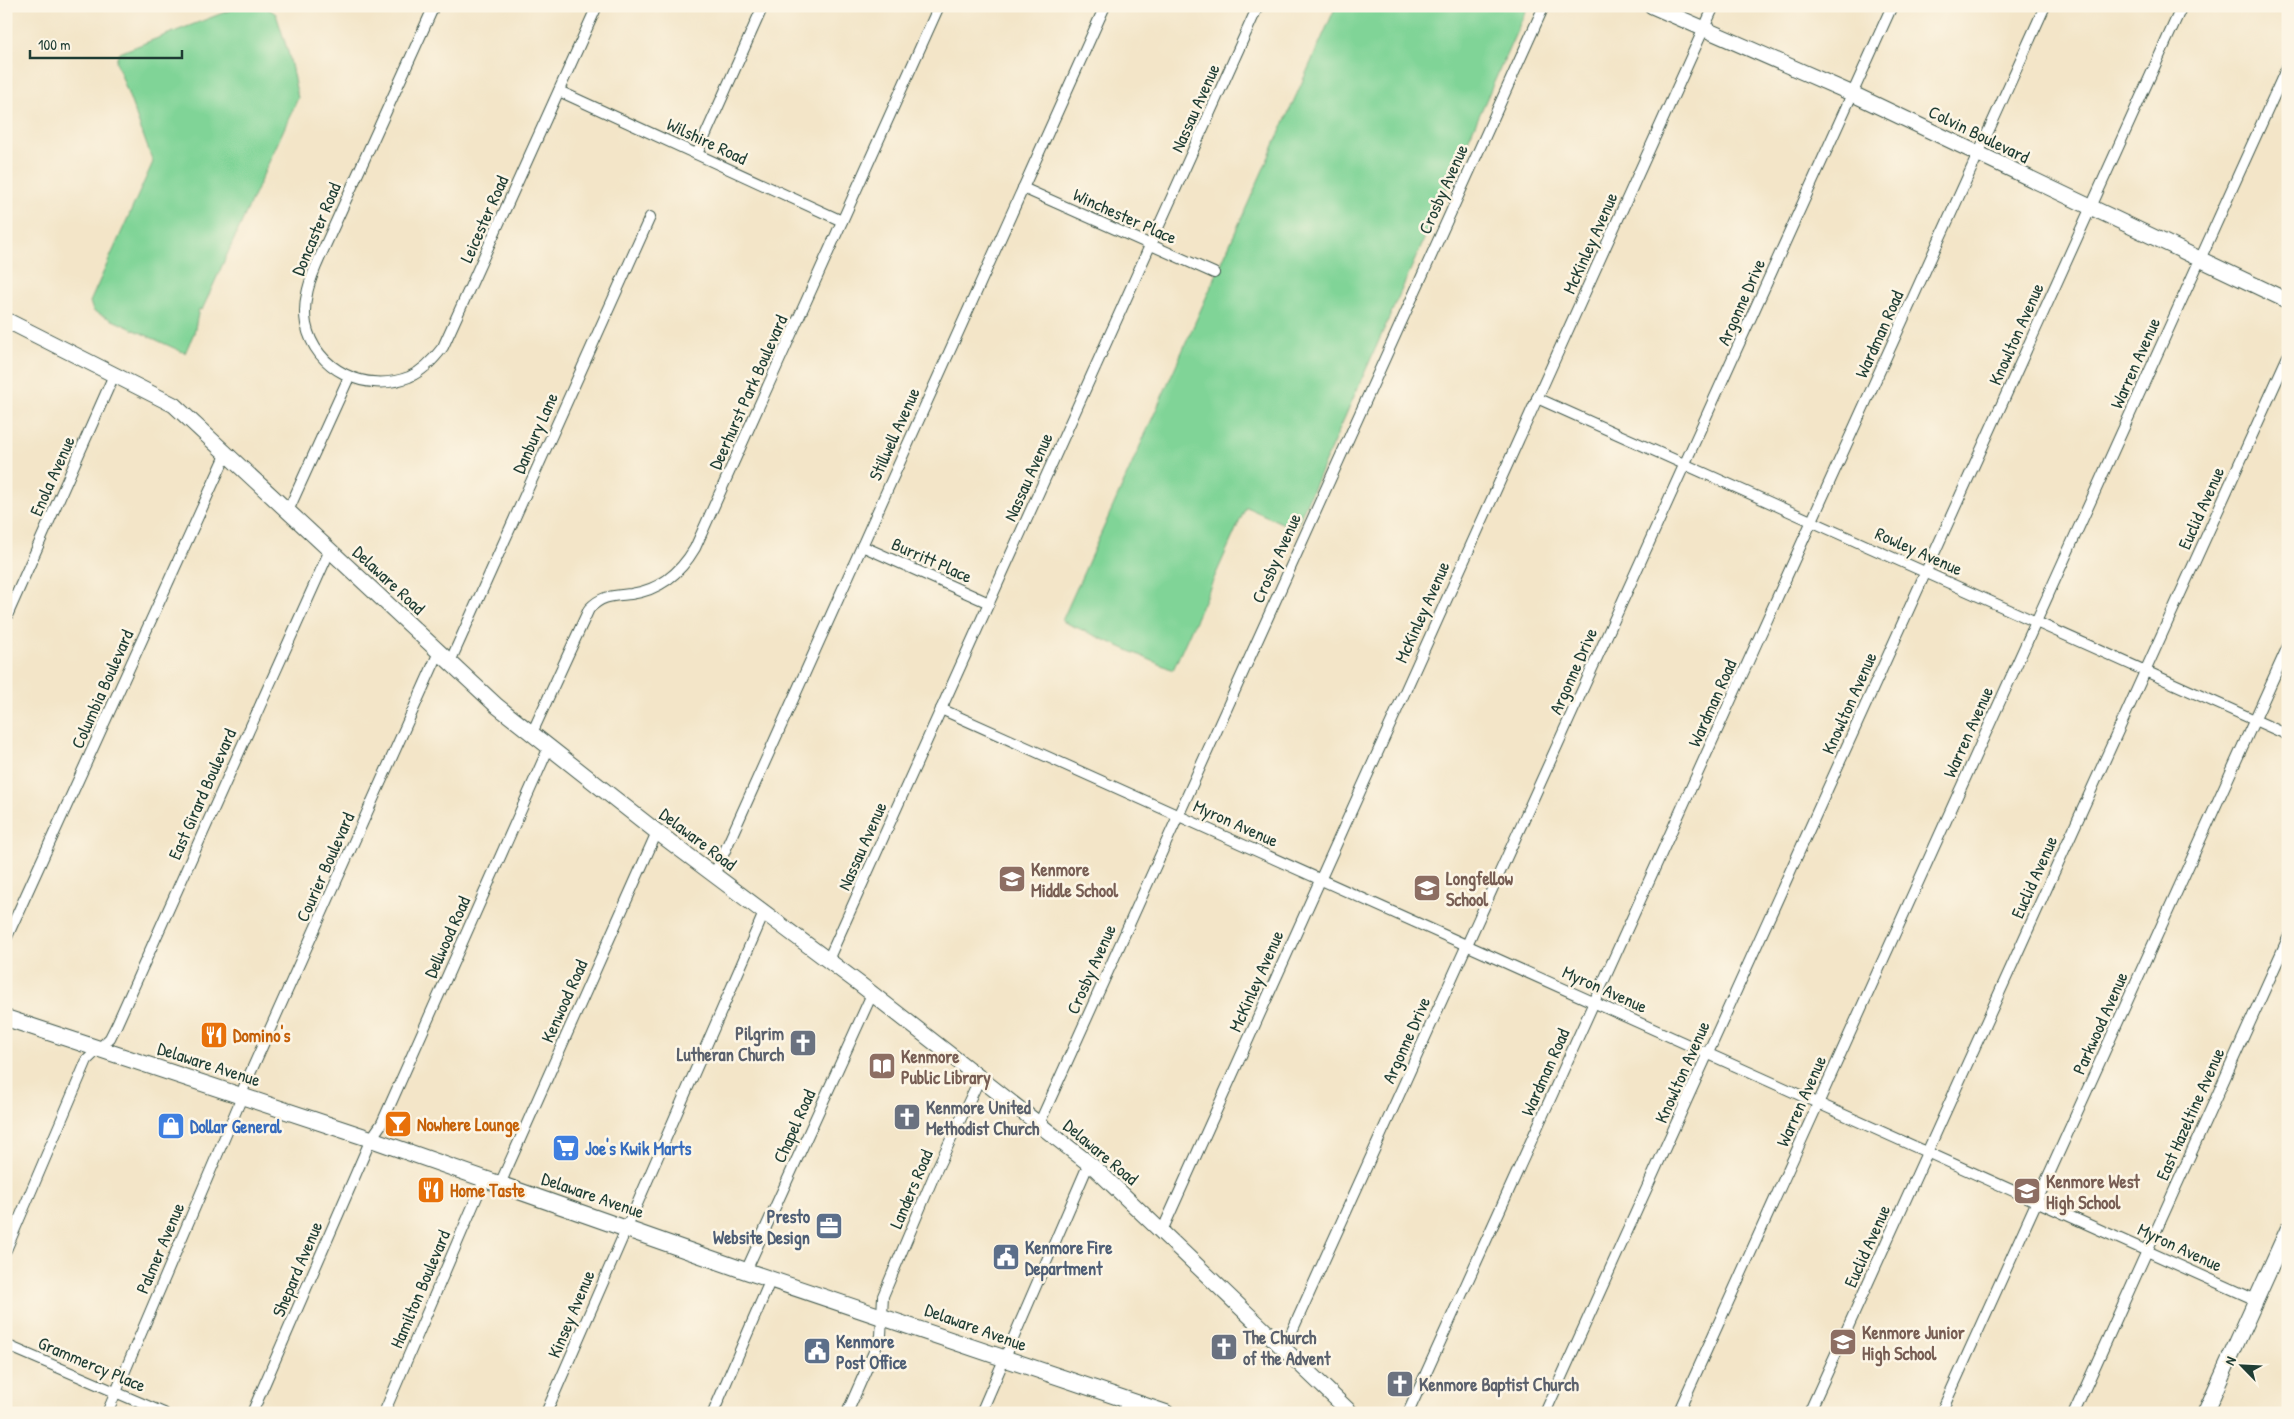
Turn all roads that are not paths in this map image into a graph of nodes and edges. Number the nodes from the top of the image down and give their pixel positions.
1 (434, 6) edge
2 (597, 6) edge
3 (763, 6) edge
4 (939, 6) edge
5 (1105, 6) edge
6 (1258, 6) edge
7 (1544, 6) edge
8 (1652, 6) edge
9 (1714, 6) edge
10 (1892, 6) edge
11 (2045, 6) edge
12 (2182, 6) edge
13 (1705, 28) junction
14 (2288, 65) edge
15 (559, 91) junction
16 (1853, 94) junction
17 (697, 154) junction
18 (1978, 154) junction
19 (1023, 188) junction
20 (2090, 208) junction
21 (650, 218) dead end
22 (842, 221) junction
23 (1151, 245) junction
24 (2200, 260) junction
25 (1214, 273) dead end
26 (2288, 301) edge
27 (6, 320) edge
28 (2288, 356) edge
29 (114, 375) junction
30 (348, 377) junction
31 (1537, 398) junction
32 (227, 453) junction
33 (1685, 464) junction
34 (288, 511) junction
35 (1812, 521) junction
36 (862, 546) junction
37 (330, 550) junction
38 (1926, 572) junction
39 (989, 602) junction
40 (6, 618) edge
41 (2036, 622) junction
42 (2288, 646) edge
43 (445, 657) junction
44 (2145, 671) junction
45 (941, 709) junction
46 (2254, 720) junction
47 (532, 733) junction
48 (2288, 735) edge
49 (549, 747) junction
50 (1178, 815) junction
51 (657, 832) junction
52 (714, 875) junction
53 (1320, 879) junction
54 (764, 913) junction
55 (2288, 938) edge
56 (6, 939) edge
57 (1467, 945) junction
58 (828, 960) junction
59 (872, 994) junction
60 (1595, 1002) junction
61 (6, 1018) edge
62 (99, 1048) junction
63 (1708, 1053) junction
64 (980, 1078) junction
65 (241, 1096) junction
66 (1818, 1102) junction
67 (1039, 1124) junction
68 (371, 1139) junction
69 (1928, 1151) junction
70 (1089, 1164) junction
71 (493, 1181) junction
72 (2037, 1200) junction
73 (626, 1227) junction
74 (2288, 1229) edge
75 (1162, 1231) junction
76 (6, 1250) edge
77 (2148, 1250) junction
78 (746, 1271) junction
79 (772, 1279) junction
80 (2256, 1300) junction
81 (882, 1315) junction
82 (6, 1345) edge
83 (1284, 1349) junction
84 (1004, 1360) junction
85 (116, 1392) junction
86 (1125, 1406) edge
87 (107, 1413) edge
88 (164, 1413) edge
89 (252, 1413) edge
90 (384, 1413) edge
91 (546, 1413) edge
92 (713, 1413) edge
93 (847, 1413) edge
94 (981, 1413) edge
95 (1166, 1413) edge
96 (1352, 1413) edge
97 (1408, 1413) edge
98 (1545, 1413) edge
99 (1678, 1413) edge
100 (1810, 1413) edge
101 (1941, 1413) edge
102 (2074, 1413) edge
103 (2205, 1413) edge

1 - 30 street, Doncaster Road
2 - 15 street, Leicester Road
3 - 17 street
4 - 22 street, Deerhurst Park Boulevard
5 - 19 street, Stillwell Avenue
6 - 23 street, Nassau Avenue
7 - 50 street, Crosby Avenue
8 - 13 street, Colvin Boulevard
9 - 13 street, McKinley Avenue
10 - 16 street, Argonne Drive
11 - 18 street, Wardman Road
12 - 20 street, Knowlton Avenue
13 - 16 street, Colvin Boulevard
13 - 31 street, McKinley Avenue
14 - 24 street, Warren Avenue
15 - 17 street, Wilshire Road
15 - 30 street, Leicester Road
16 - 18 street, Colvin Boulevard
16 - 33 street, Argonne Drive
17 - 22 street, Wilshire Road
18 - 20 street, Colvin Boulevard
18 - 35 street, Wardman Road
19 - 23 street, Winchester Place
19 - 36 street, Stillwell Avenue
20 - 24 street, Colvin Boulevard
20 - 38 street, Knowlton Avenue
21 - 43 street, Danbury Lane
22 - 47 street, Deerhurst Park Boulevard
23 - 25 street, Winchester Place
23 - 39 street, Nassau Avenue
24 - 26 street, Colvin Boulevard
24 - 41 street, Warren Avenue
27 - 29 street, Delaware Road
28 - 44 street, Euclid Avenue
29 - 32 street, Delaware Road
29 - 40 street, Enola Avenue
30 - 34 street
31 - 33 street, Rowley Avenue
31 - 53 street, McKinley Avenue
32 - 34 street, Delaware Road
32 - 56 street, Columbia Boulevard
33 - 35 street, Rowley Avenue
33 - 57 street, Argonne Drive
34 - 37 street, Delaware Road
35 - 38 street, Rowley Avenue
35 - 60 street, Wardman Road
36 - 39 street, Burritt Place
36 - 52 street, Stillwell Avenue
37 - 43 street, Delaware Road
37 - 62 street, East Girard Boulevard
38 - 41 street, Rowley Avenue
38 - 63 street, Knowlton Avenue
39 - 45 street, Nassau Avenue
41 - 44 street, Rowley Avenue
41 - 66 street, Warren Avenue
42 - 46 street, Parkwood Avenue
43 - 47 street, Delaware Road
43 - 65 street, Courier Boulevard
44 - 46 street, Rowley Avenue
44 - 69 street, Euclid Avenue
45 - 50 street, Myron Avenue
45 - 58 street, Nassau Avenue
46 - 48 street, Rowley Avenue
46 - 72 street, Parkwood Avenue
47 - 49 street, Delaware Road
49 - 51 street, Delaware Road
49 - 68 street, Dellwood Road
50 - 53 street, Myron Avenue
50 - 67 street, Crosby Avenue
51 - 52 street, Delaware Road
51 - 71 street, Kenwood Road
52 - 54 street, Delaware Road
53 - 57 street, Myron Avenue
53 - 75 street, McKinley Avenue
54 - 58 street, Delaware Road
54 - 73 street, Kinsey Avenue
55 - 77 street, East Hazeltine Avenue
57 - 60 street, Myron Avenue
57 - 83 street, Argonne Drive
58 - 59 street, Delaware Road
59 - 64 street, Delaware Road
59 - 78 street, Chapel Road
60 - 63 street, Myron Avenue
60 - 97 street, Wardman Road
61 - 62 main road, Delaware Avenue
62 - 65 main road, Delaware Avenue
62 - 76 street, East Girard Boulevard
63 - 66 street, Myron Avenue
63 - 98 street, Knowlton Avenue
64 - 67 street, Delaware Road
64 - 81 street, Landers Road
65 - 68 main road, Delaware Avenue
65 - 85 street, Palmer Avenue
66 - 69 street, Myron Avenue
66 - 99 street, Warren Avenue
67 - 70 street, Delaware Road
68 - 71 main road, Delaware Avenue
68 - 89 street, Shepard Avenue
69 - 72 street, Myron Avenue
69 - 100 street, Euclid Avenue
70 - 75 street, Delaware Road
70 - 84 street
71 - 73 main road, Delaware Avenue
71 - 90 street, Hamilton Boulevard
72 - 77 street, Myron Avenue
72 - 101 street, Parkwood Avenue
73 - 78 main road, Delaware Avenue
73 - 91 street, Kinsey Avenue
74 - 80 street
75 - 83 street, Delaware Road
77 - 80 street, Myron Avenue
77 - 102 street, East Hazeltine Avenue
78 - 79 main road, Delaware Avenue
79 - 81 main road, Delaware Avenue
79 - 92 street
80 - 103 street
81 - 84 main road, Delaware Avenue
81 - 93 street, Landers Road
82 - 85 street, Grammercy Place
83 - 96 street, Delaware Road
84 - 86 main road, Delaware Avenue
84 - 94 street
85 - 87 street, Palmer Avenue
85 - 88 street, Grammercy Place
86 - 95 main road, Delaware Avenue

